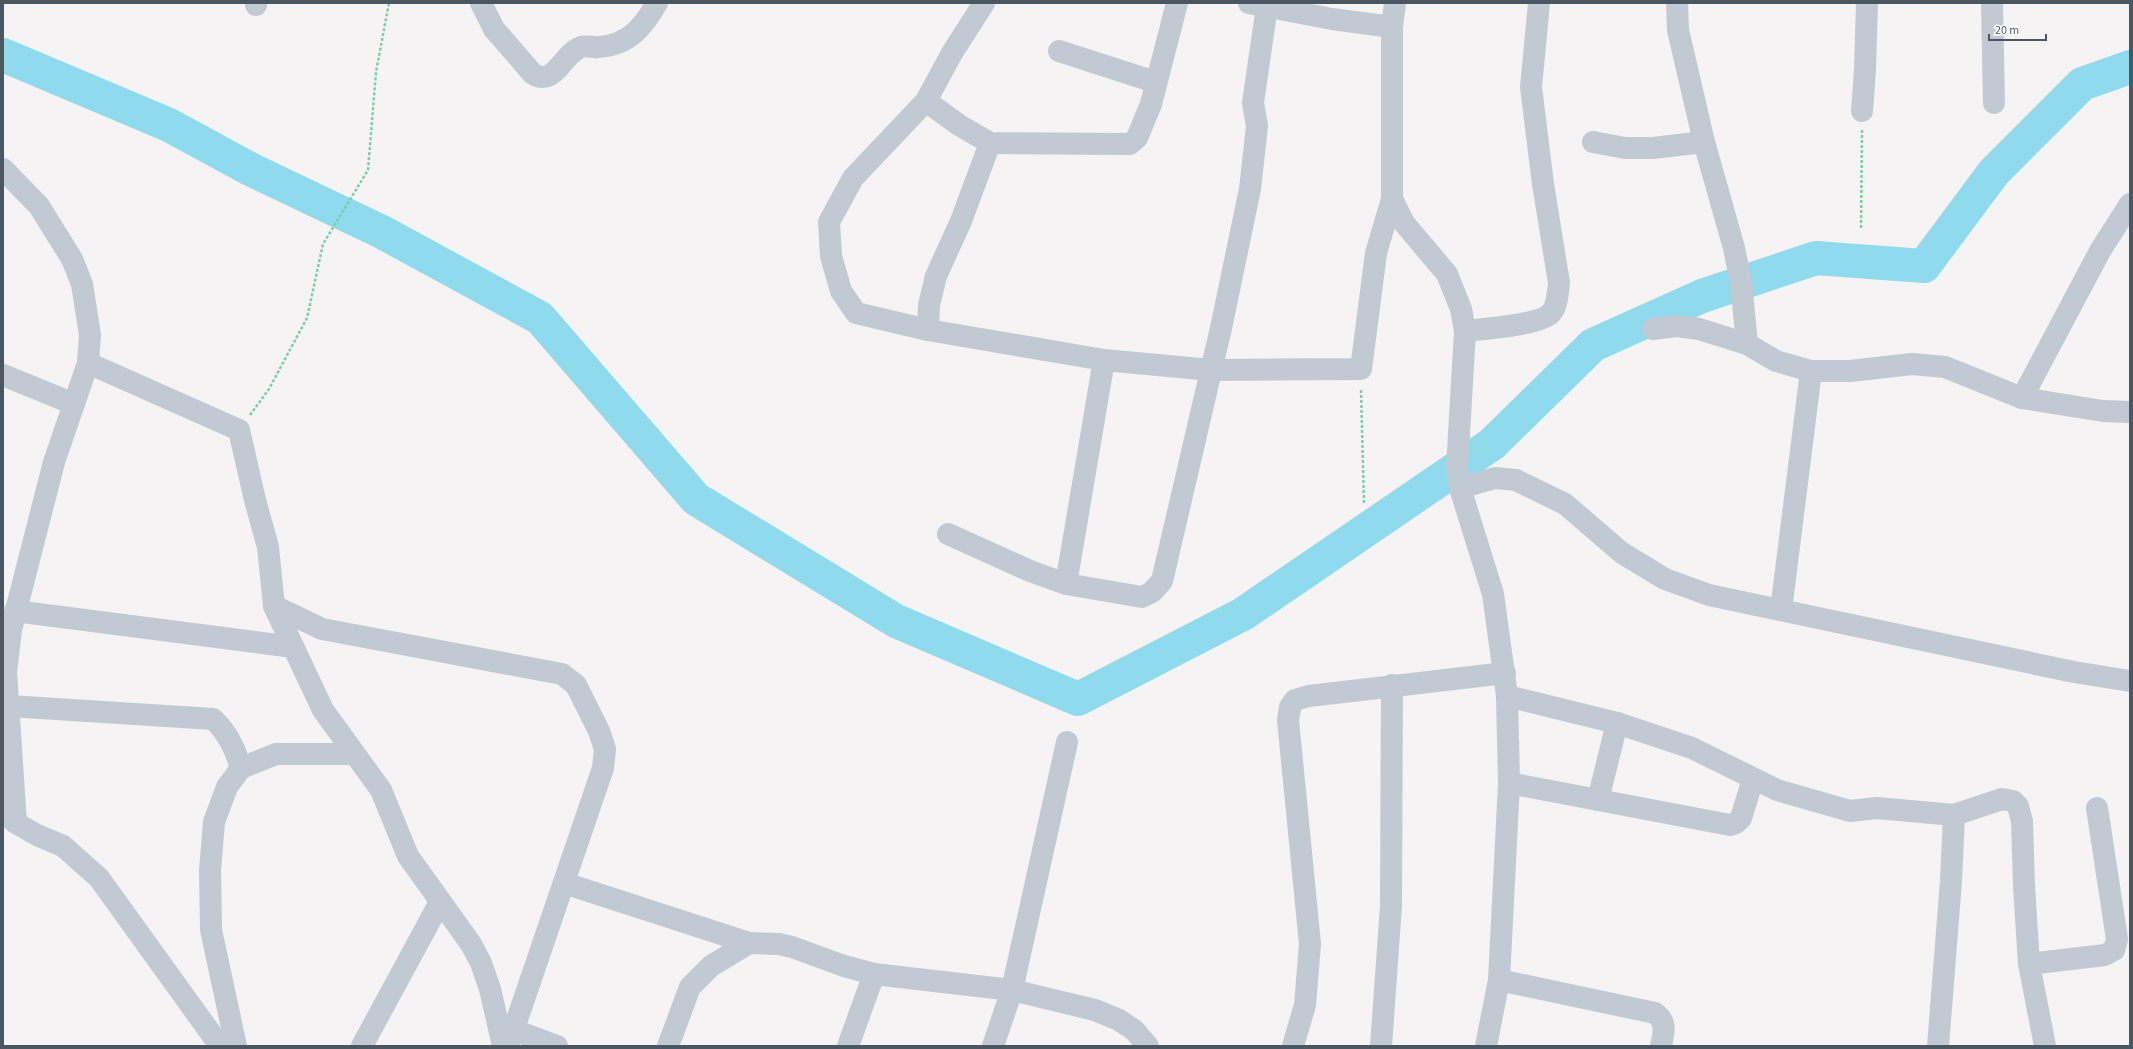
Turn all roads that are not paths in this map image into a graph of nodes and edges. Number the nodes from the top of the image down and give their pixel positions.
1 (481, 3) edge
2 (657, 3) edge
3 (984, 3) edge
4 (1177, 3) edge
5 (1395, 3) edge
6 (1539, 3) edge
7 (1677, 3) edge
8 (1867, 3) edge
9 (1992, 3) edge
10 (1258, 5) edge
11 (1392, 27) junction
12 (1059, 51) dead end
13 (1155, 82) junction
14 (926, 101) junction
15 (1994, 103) dead end
16 (1862, 111) road end
17 (1593, 142) dead end
18 (1704, 142) junction
19 (990, 143) junction
20 (3, 170) edge
21 (1392, 199) junction
22 (2130, 204) edge
23 (1653, 329) dead end
24 (928, 330) junction
25 (1465, 331) junction
26 (1747, 344) junction
27 (1104, 360) junction
28 (88, 363) junction
29 (1211, 370) junction
30 (1812, 371) junction
31 (3, 375) edge
32 (2022, 398) junction
33 (74, 404) junction
34 (2130, 412) edge
35 (1460, 488) junction
36 (948, 534) dead end
37 (1066, 584) junction
38 (274, 606) junction
39 (1780, 610) junction
40 (10, 621) edge
41 (292, 647) junction
42 (1505, 673) junction
43 (2130, 682) edge
44 (1392, 684) junction
45 (1507, 696) junction
46 (9, 706) junction
47 (1617, 723) junction
48 (1067, 742) dead end
49 (353, 754) junction
50 (241, 768) junction
51 (1753, 779) junction
52 (1508, 784) junction
53 (1598, 800) junction
54 (2097, 808) dead end
55 (1954, 815) junction
56 (9, 817) edge
57 (564, 883) junction
58 (440, 902) junction
59 (749, 944) junction
60 (2030, 964) junction
61 (874, 974) junction
62 (1498, 980) junction
63 (1012, 990) junction
64 (508, 1041) edge
65 (220, 1046) edge
66 (236, 1046) edge
67 (362, 1046) edge
68 (557, 1046) edge
69 (668, 1046) edge
70 (848, 1046) edge
71 (993, 1046) edge
72 (1148, 1046) edge
73 (1293, 1046) edge
74 (1381, 1046) edge
75 (1486, 1046) edge
76 (1661, 1046) edge
77 (1938, 1046) edge
78 (2045, 1046) edge

1 - 2 street
3 - 14 street
4 - 13 street
5 - 11 street
6 - 25 street
7 - 18 street
8 - 16 street
9 - 15 street
10 - 11 street
10 - 29 street
11 - 21 street
12 - 13 street
13 - 19 street
14 - 19 street
14 - 24 street
17 - 18 street
18 - 26 street
19 - 24 street
20 - 28 street
21 - 25 street
21 - 29 street
22 - 32 street
23 - 26 street
24 - 27 street
25 - 35 street
26 - 30 street
27 - 29 street
27 - 37 street
28 - 33 street
28 - 38 street
29 - 37 street
30 - 32 street
30 - 39 street
31 - 33 street
32 - 34 street
33 - 40 street
35 - 39 street
35 - 42 street
36 - 37 street
38 - 41 street
38 - 57 street
39 - 43 street
40 - 41 street
40 - 46 street
41 - 49 street
42 - 44 street
42 - 45 street
44 - 73 street
44 - 74 street
45 - 47 street
45 - 52 street
46 - 50 street
46 - 56 street
47 - 51 street
47 - 53 street
48 - 63 street
49 - 50 street
49 - 58 street
50 - 66 street
51 - 53 street
51 - 55 street
52 - 53 street
52 - 62 street
54 - 60 street
55 - 60 street
55 - 77 street
56 - 65 street
57 - 59 street
57 - 64 street
58 - 64 street
58 - 67 street
59 - 61 street
59 - 69 street
60 - 78 street
61 - 63 street
61 - 70 street
62 - 75 street
62 - 76 street
63 - 71 street
63 - 72 street
64 - 68 street

